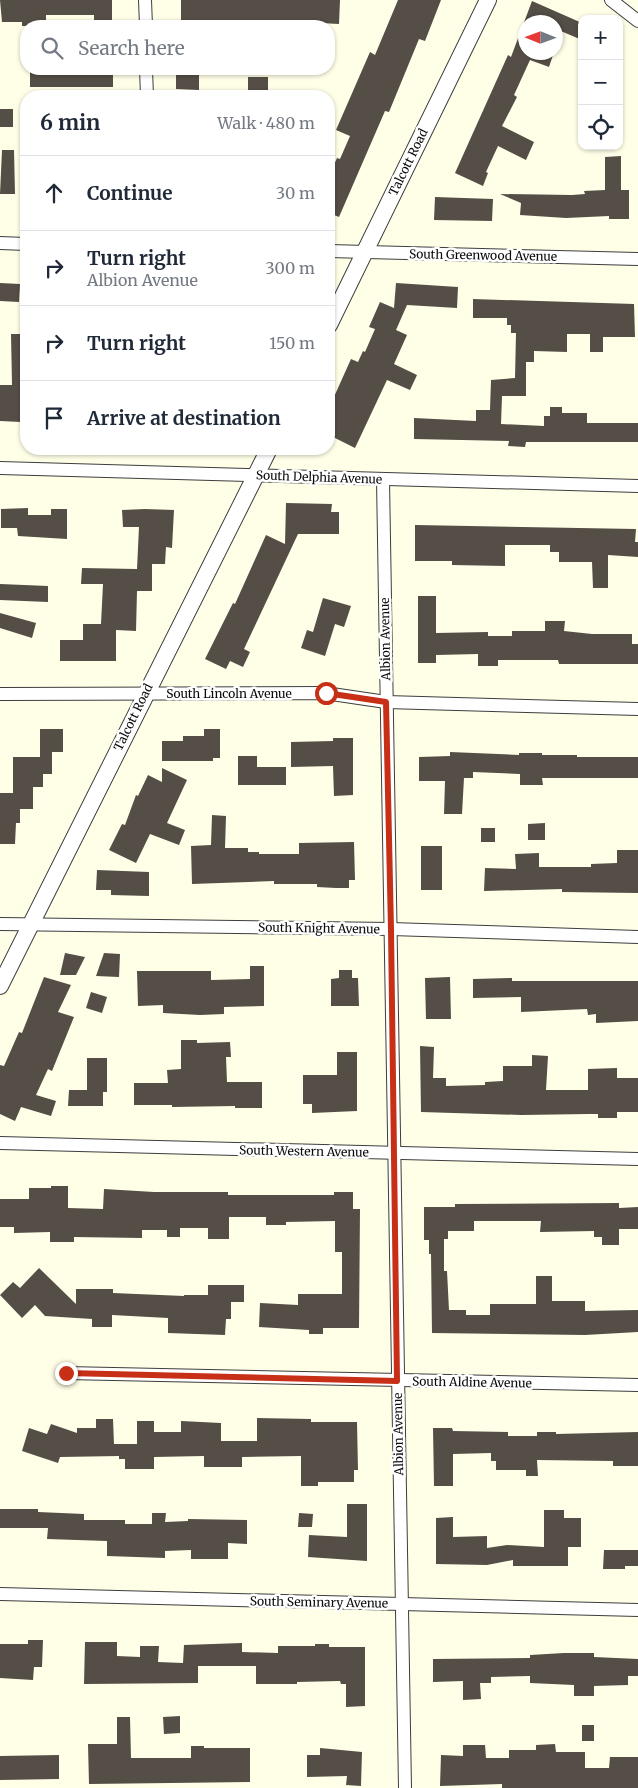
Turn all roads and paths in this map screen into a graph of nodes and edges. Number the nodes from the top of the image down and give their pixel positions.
1 (145, 0) edge
2 (488, 0) edge
3 (611, 0) edge
4 (146, 20) edge
5 (638, 20) edge
6 (146, 75) edge
7 (147, 90) edge
8 (0, 243) edge
9 (20, 244) edge
10 (335, 251) edge
11 (364, 252) junction
12 (638, 259) edge
13 (335, 312) edge
14 (266, 455) edge
15 (0, 468) edge
16 (256, 474) junction
17 (383, 480) junction
18 (638, 486) edge
19 (0, 694) edge
20 (144, 694) junction
21 (386, 702) junction
22 (638, 709) edge
23 (0, 924) edge
24 (32, 924) junction
25 (391, 929) junction
26 (638, 937) edge
27 (0, 986) edge
28 (0, 1143) edge
29 (394, 1153) junction
30 (638, 1159) edge
31 (66, 1373) dead end
32 (397, 1381) junction
33 (638, 1385) edge
34 (0, 1594) edge
35 (401, 1604) junction
36 (638, 1610) edge
37 (405, 1788) edge

1 - 4 street
2 - 11 street, Talcott Road
3 - 5 street
6 - 7 street
8 - 9 street
10 - 11 street, South Greenwood Avenue
11 - 12 street, South Greenwood Avenue
11 - 13 street, Talcott Road
14 - 16 street, Talcott Road
15 - 16 street, South Delphia Avenue
16 - 17 street, South Delphia Avenue
16 - 20 street, Talcott Road
17 - 18 street, South Delphia Avenue
17 - 21 street, Albion Avenue
19 - 20 street, South Lincoln Avenue
20 - 21 street, South Lincoln Avenue
20 - 24 street, Talcott Road
21 - 22 street, South Lincoln Avenue
21 - 25 street, Albion Avenue
23 - 24 street, South Knight Avenue
24 - 25 street, South Knight Avenue
24 - 27 street, Talcott Road
25 - 26 street, South Knight Avenue
25 - 29 street, Albion Avenue
28 - 29 street, South Western Avenue
29 - 30 street, South Western Avenue
29 - 32 street, Albion Avenue
31 - 32 street, South Aldine Avenue
32 - 33 street, South Aldine Avenue
32 - 35 street, Albion Avenue
34 - 35 street, South Seminary Avenue
35 - 36 street, South Seminary Avenue
35 - 37 street, Albion Avenue

